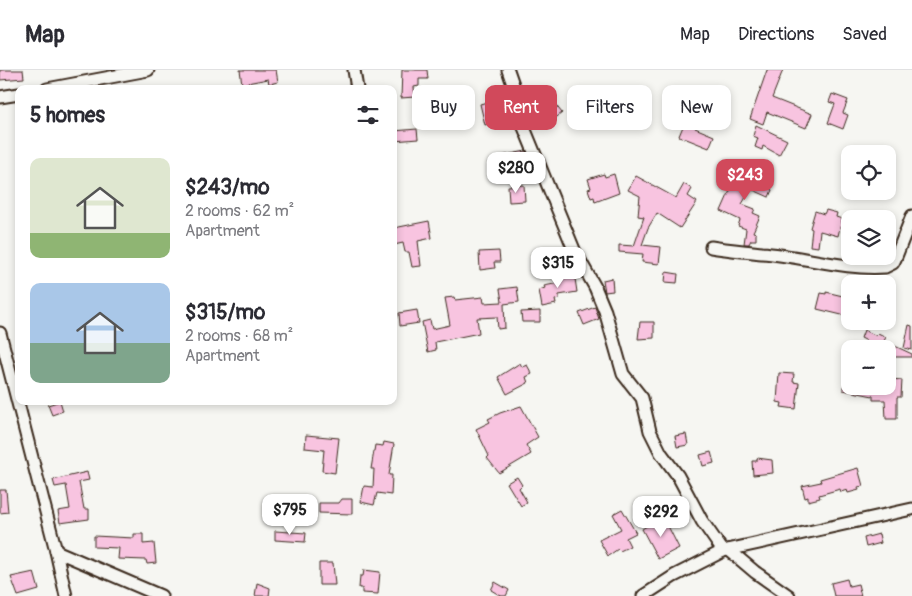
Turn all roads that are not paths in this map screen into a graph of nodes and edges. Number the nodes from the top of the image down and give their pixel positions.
1 (148, 70) edge
2 (354, 70) edge
3 (508, 70) edge
4 (68, 85) edge
5 (356, 85) edge
6 (15, 95) edge
7 (0, 97) edge
8 (912, 216) edge
9 (711, 247) dead end
10 (0, 333) edge
11 (15, 392) edge
12 (18, 405) edge
13 (912, 509) edge
14 (726, 550) junction
15 (56, 552) junction
16 (66, 596) edge
17 (161, 596) edge
18 (643, 596) edge
19 (789, 596) edge

1 - 4 street
2 - 5 street
3 - 14 street
6 - 7 street
8 - 9 street
10 - 11 street
12 - 15 street
13 - 14 street
14 - 18 street
14 - 19 street
15 - 16 street
15 - 17 street

